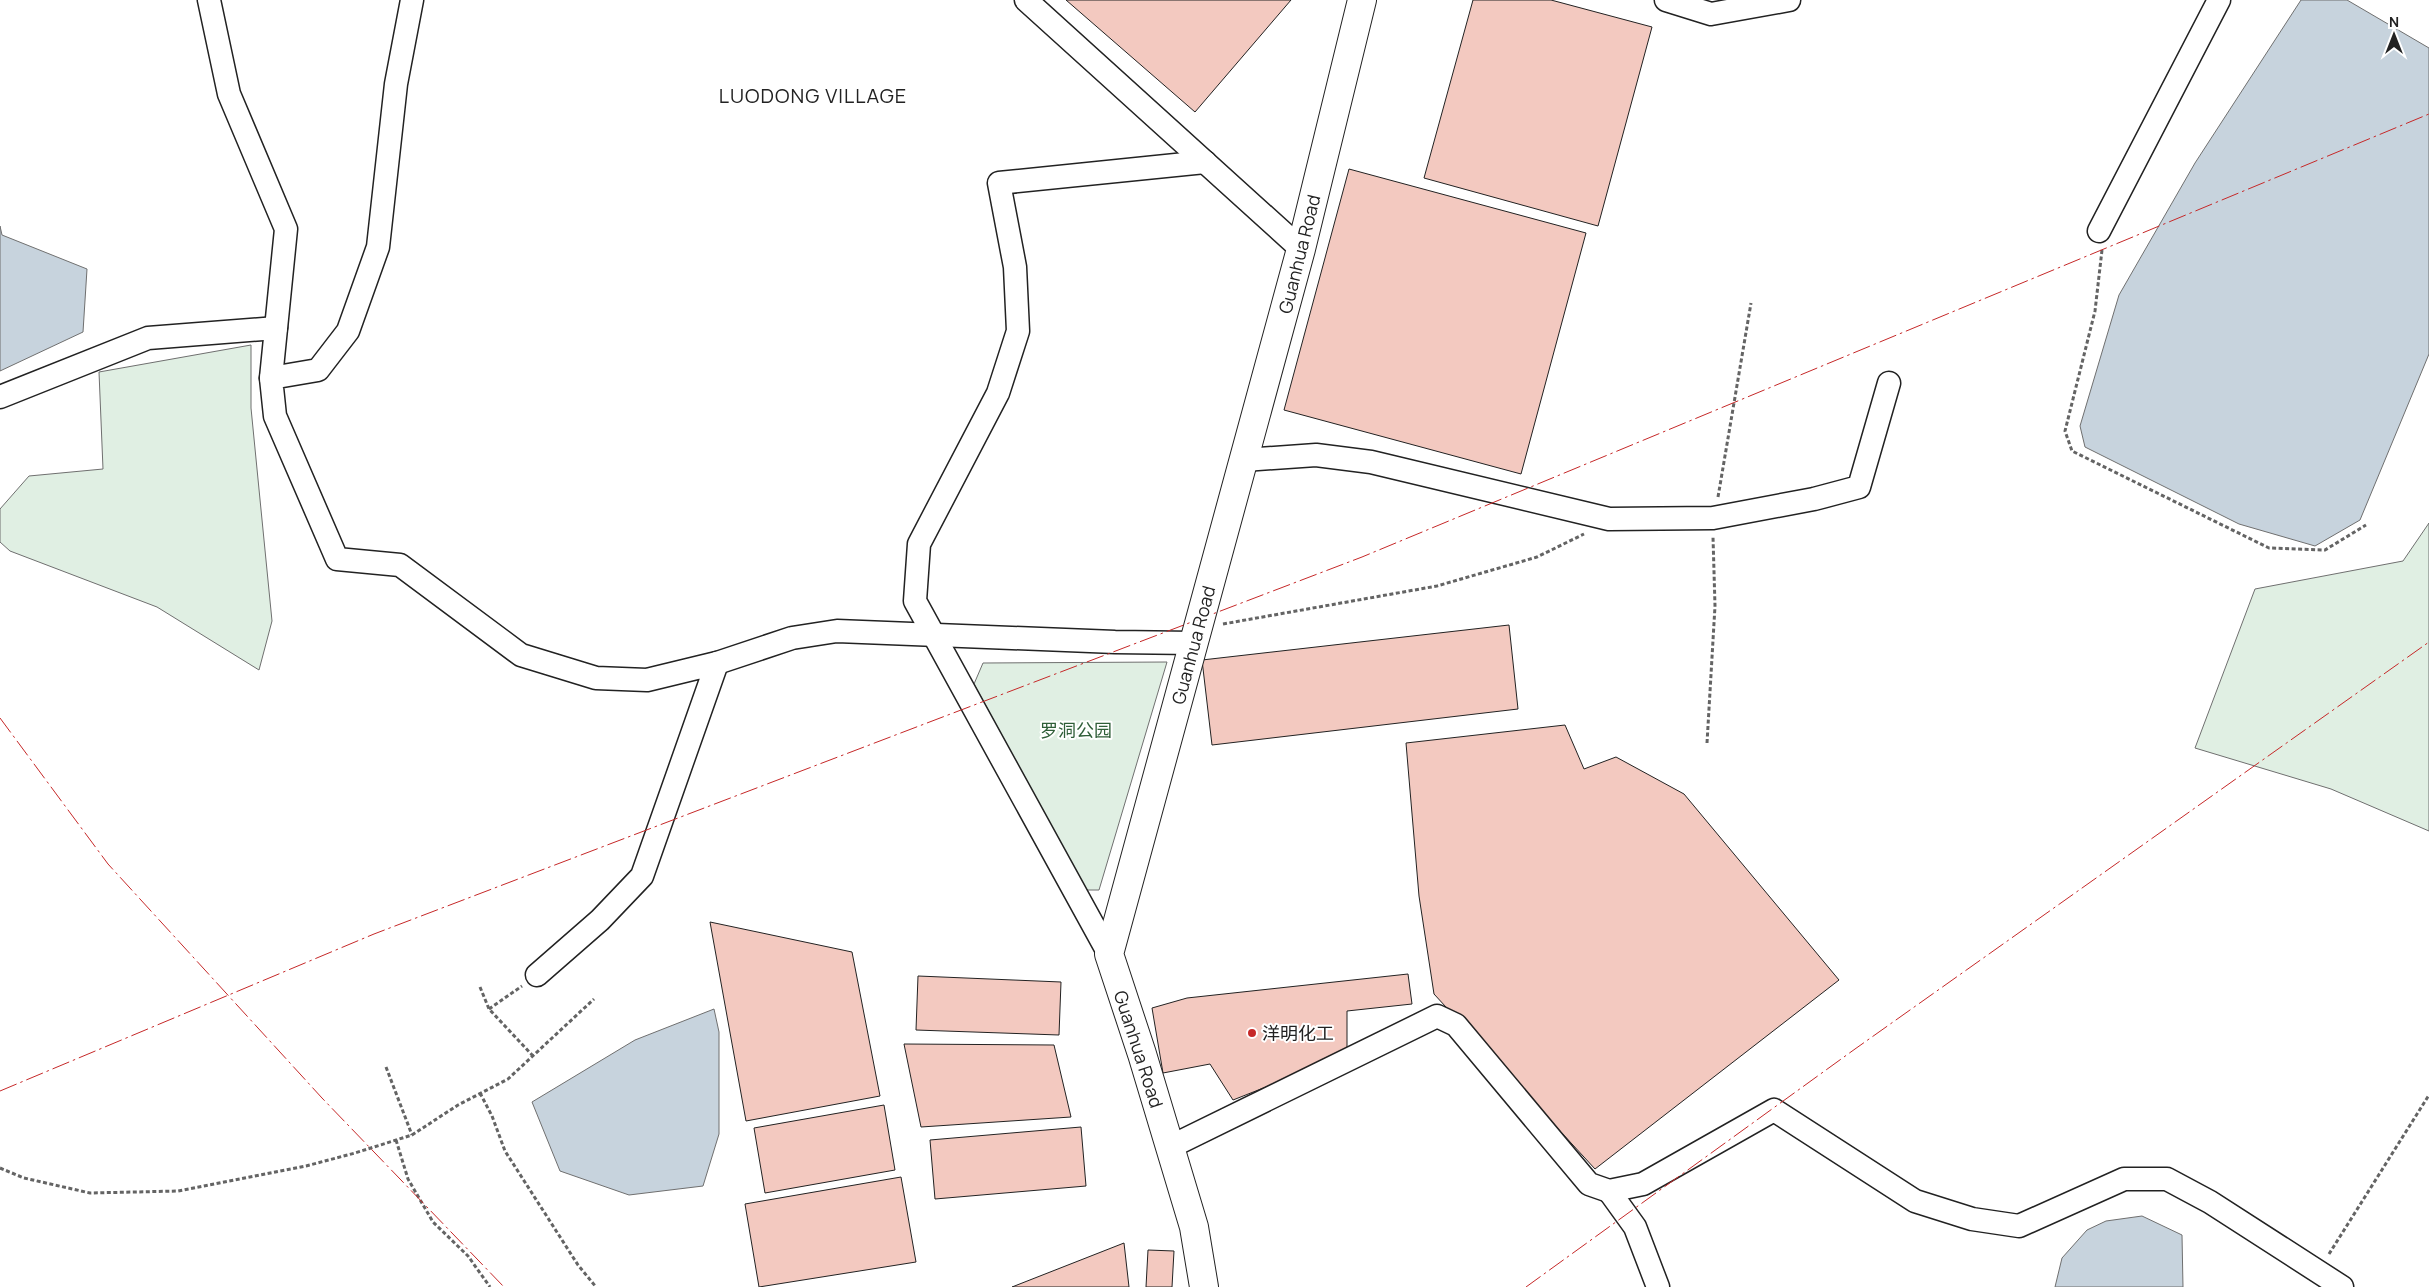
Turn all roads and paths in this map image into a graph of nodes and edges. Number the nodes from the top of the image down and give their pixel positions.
1 (209, 0) edge
2 (412, 0) edge
3 (1026, 0) edge
4 (1362, 0) edge
5 (1666, 0) edge
6 (1789, 0) edge
7 (2219, 0) edge
8 (1204, 162) junction
9 (2103, 224) joint
10 (1301, 250) junction
11 (276, 328) junction
12 (270, 378) junction
13 (1889, 383) dead end
14 (0, 398) edge
15 (1244, 460) junction
16 (1609, 519) junction
17 (2366, 525) dead end
18 (934, 635) junction
19 (1196, 636) junction
20 (717, 663) junction
21 (1109, 954) junction
22 (537, 975) joint
23 (480, 987) dead end
24 (594, 999) dead end
25 (490, 1009) junction
26 (533, 1056) junction
27 (386, 1067) dead end
28 (480, 1093) junction
29 (2429, 1095) edge
30 (412, 1135) junction
31 (396, 1140) junction
32 (1170, 1146) junction
33 (0, 1168) edge
34 (1609, 1191) junction
35 (2318, 1272) junction
36 (490, 1287) edge
37 (596, 1287) edge
38 (1204, 1287) edge
39 (1658, 1287) edge
40 (2342, 1287) edge

1 - 11 street
2 - 12 street
3 - 8 street
4 - 10 main road, Guanhua Road
5 - 6 street
7 - 9 street
8 - 10 street
8 - 18 street
9 - 17 path
10 - 15 main road, Guanhua Road
11 - 12 street
11 - 14 street
12 - 20 street
13 - 16 street
15 - 16 street
15 - 19 main road, Guanhua Road
16 - 19 path
18 - 19 street
18 - 20 street
18 - 21 street
19 - 21 main road, Guanhua Road
20 - 22 street
21 - 32 main road, Guanhua Road
22 - 25 path
23 - 25 path
24 - 26 path
25 - 26 path
26 - 28 path
27 - 30 path
28 - 30 path
28 - 37 path
29 - 35 path
30 - 31 path
31 - 33 path
31 - 36 path
32 - 34 street
32 - 38 main road, Guanhua Road
34 - 35 street
34 - 39 street
35 - 40 street

